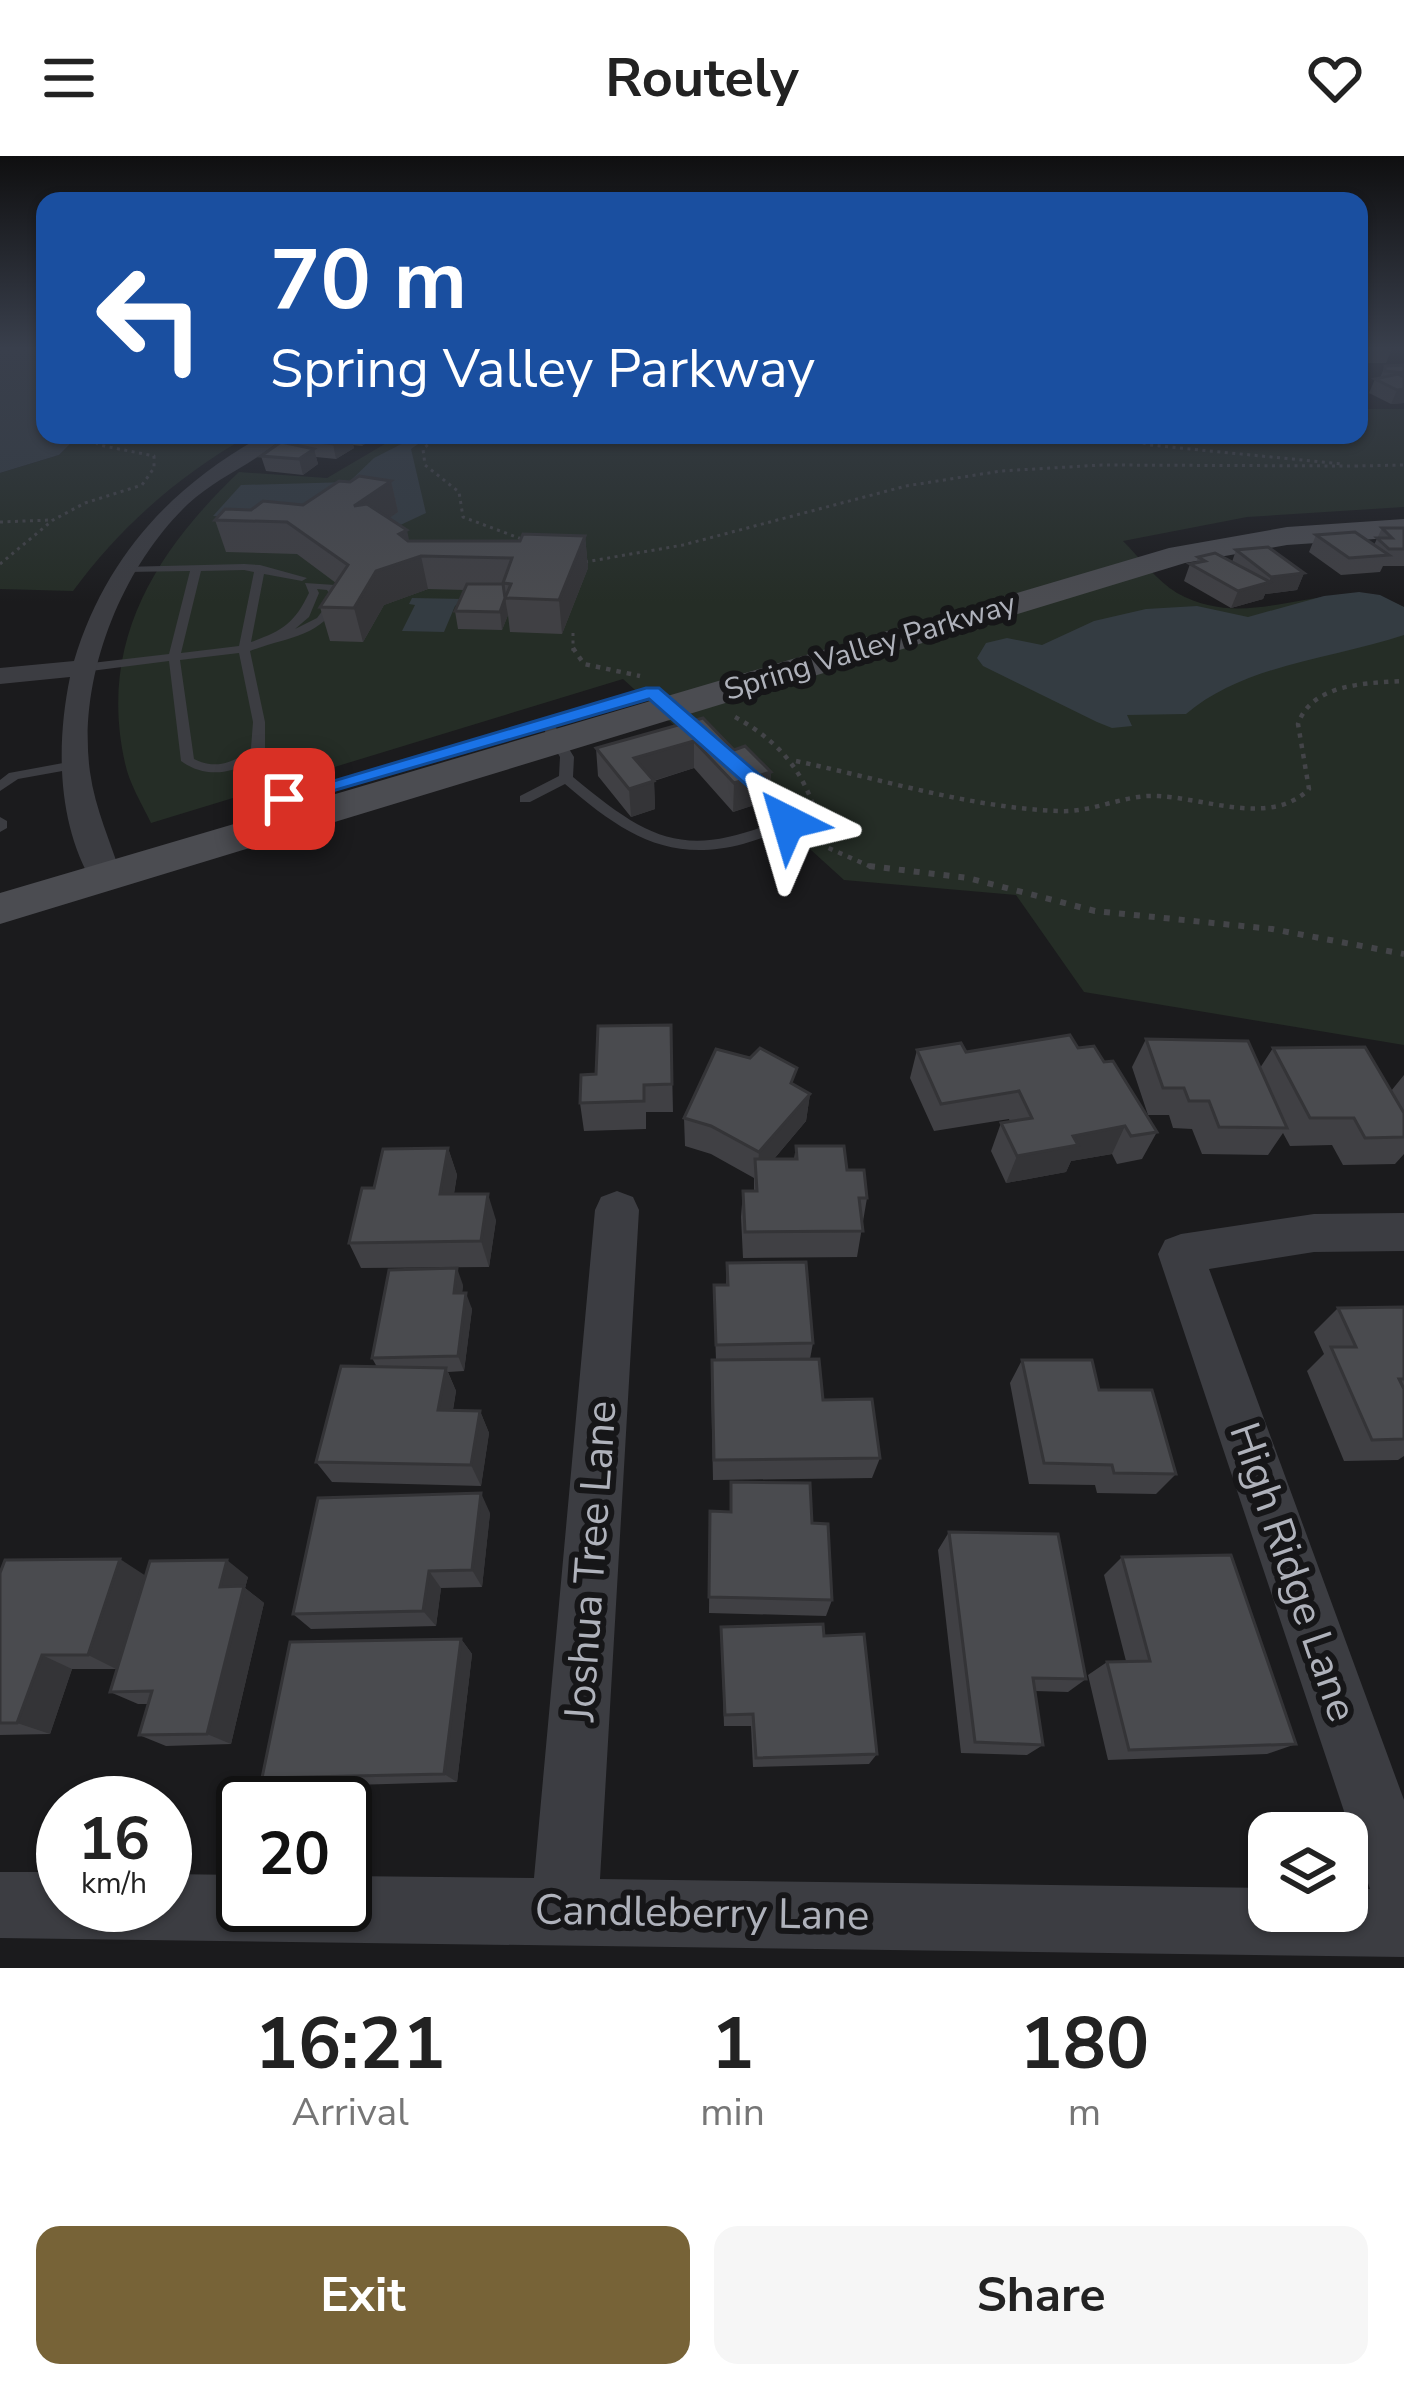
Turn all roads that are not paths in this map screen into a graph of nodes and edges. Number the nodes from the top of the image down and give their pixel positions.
1 (262, 444) edge
2 (1404, 516) edge
3 (1404, 528) edge
4 (126, 568) junction
5 (196, 568) junction
6 (260, 568) junction
7 (302, 578) dead end
8 (282, 635) junction
9 (244, 649) junction
10 (174, 658) junction
11 (83, 668) junction
12 (0, 676) edge
13 (673, 696) junction
14 (556, 747) junction
15 (718, 749) edge
16 (734, 762) edge
17 (74, 765) junction
18 (0, 787) edge
19 (525, 800) dead end
20 (102, 865) junction
21 (0, 881) edge
22 (0, 909) edge
23 (617, 1210) dead end
24 (1404, 1232) edge
25 (1404, 1891) edge
26 (0, 1905) edge
27 (565, 1911) junction
28 (1404, 1923) edge

1 - 4 street
2 - 13 street, Spring Valley Parkway
3 - 13 street, Spring Valley Parkway
4 - 5 lane
4 - 11 street
5 - 6 lane
5 - 10 lane
6 - 7 lane
6 - 9 lane
8 - 8 lane
8 - 9 lane
9 - 10 lane
9 - 10 lane
10 - 11 lane
11 - 12 street
11 - 17 street
13 - 14 street, Spring Valley Parkway
13 - 15 lane
14 - 16 lane
14 - 19 lane
14 - 20 street, Spring Valley Parkway
17 - 18 lane
17 - 20 street
20 - 21 street, Spring Valley Parkway
20 - 22 street, Spring Valley Parkway
23 - 27 street, Joshua Tree Lane
24 - 25 street, High Ridge Lane
26 - 27 street, Candleberry Lane
27 - 28 street, Candleberry Lane

